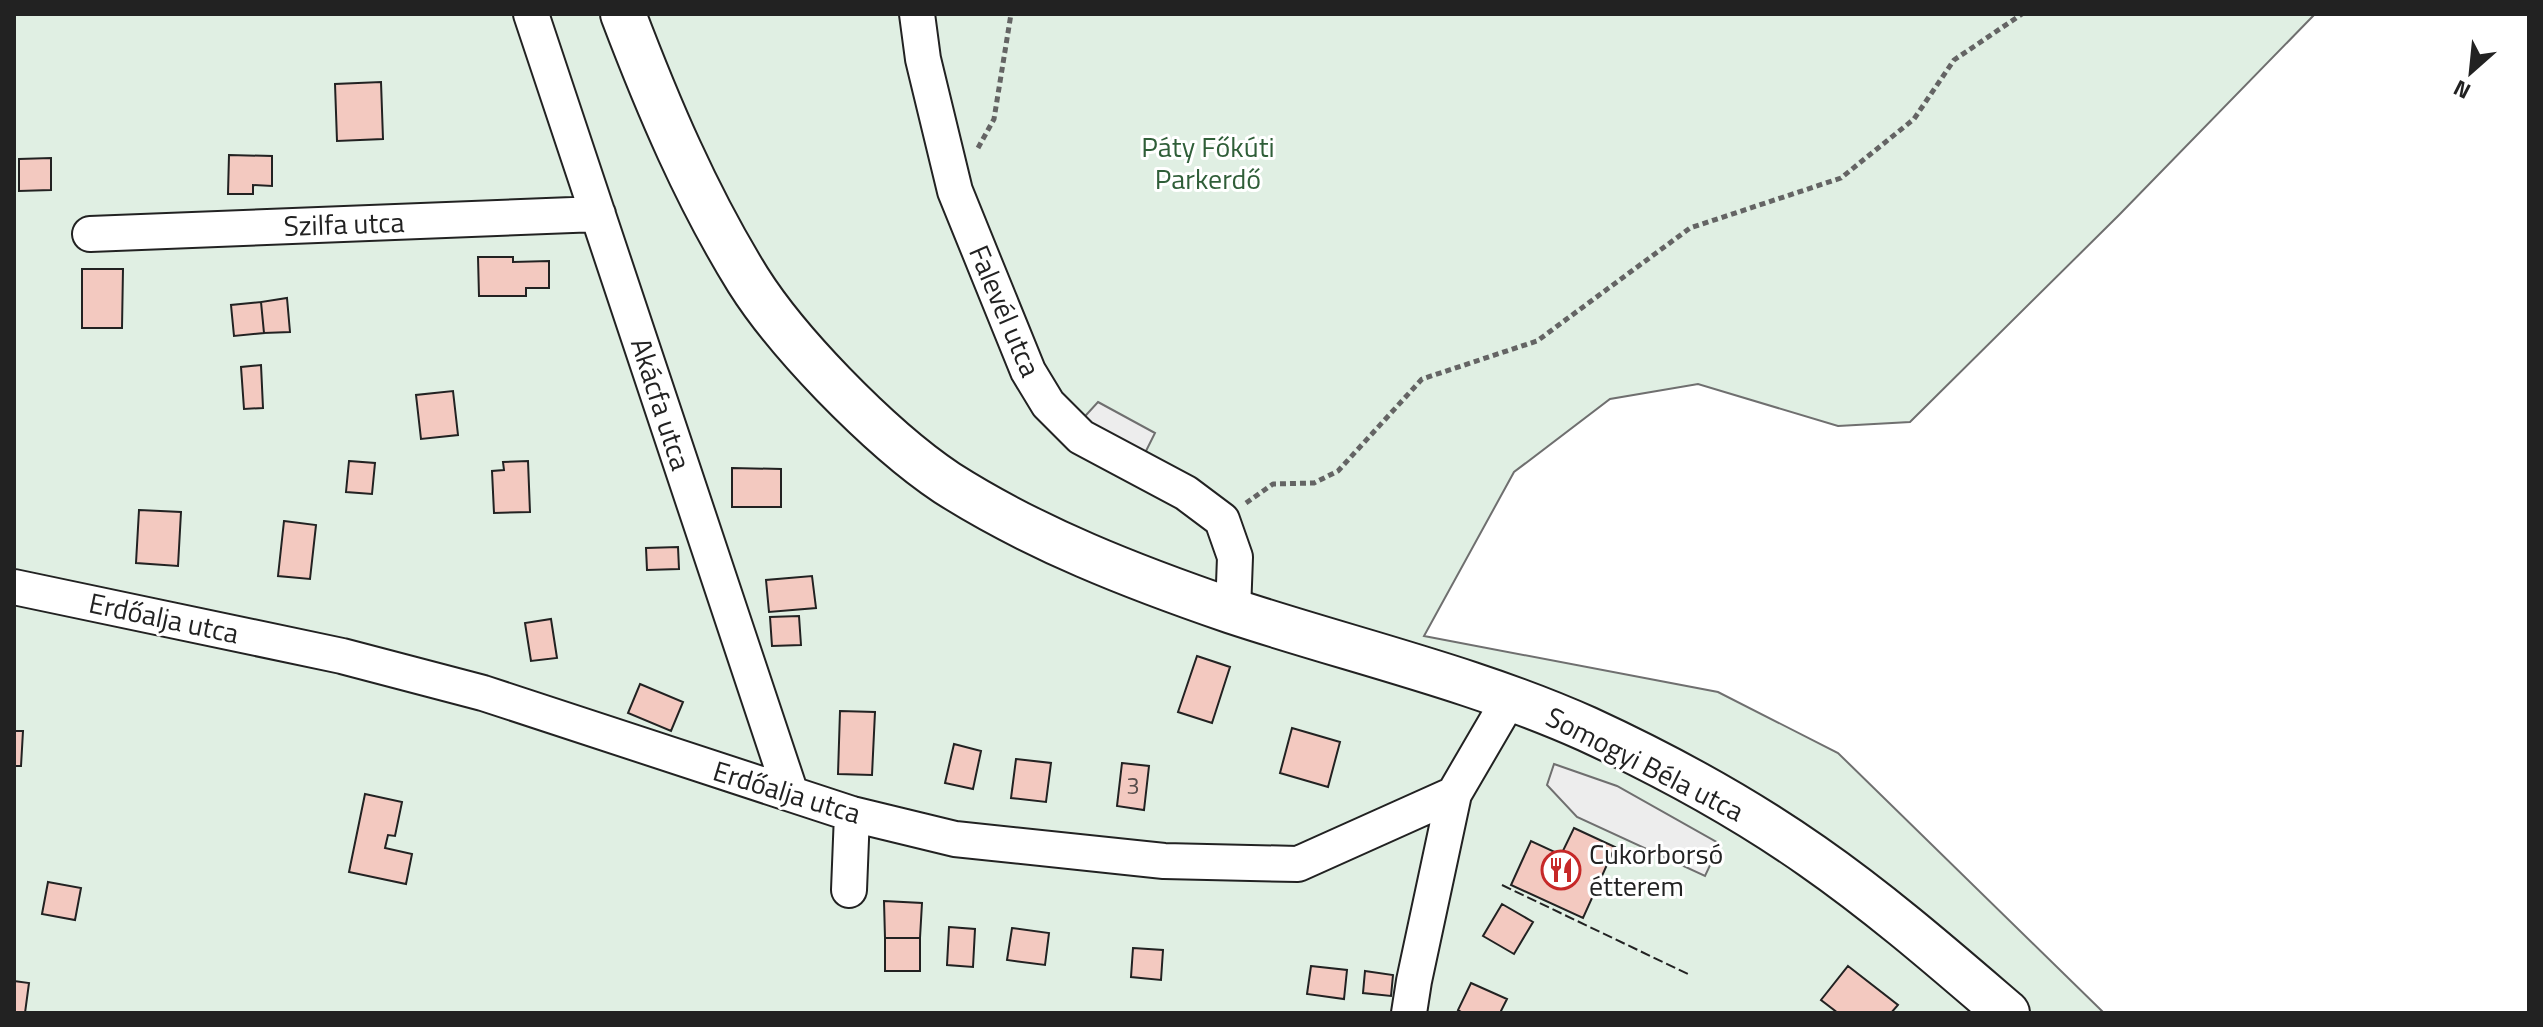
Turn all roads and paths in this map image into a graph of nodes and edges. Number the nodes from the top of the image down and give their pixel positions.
1 (531, 14) edge
2 (623, 14) edge
3 (917, 14) edge
4 (1011, 14) edge
5 (2022, 14) edge
6 (955, 191) junction
7 (598, 214) junction
8 (90, 234) dead end
9 (1222, 520) junction
10 (14, 587) edge
11 (1233, 611) junction
12 (1510, 698) junction
13 (791, 794) junction
14 (1454, 794) junction
15 (852, 814) junction
16 (849, 890) dead end
17 (1409, 1013) edge
18 (2007, 1013) edge

1 - 7 street, Akácfa utca
2 - 11 main road, Somogyi Béla utca
3 - 6 street, Falevél utca
4 - 6 path
5 - 9 path
6 - 9 street, Falevél utca
7 - 8 street, Szilfa utca
7 - 13 street, Akácfa utca
9 - 11 street
10 - 13 street, Erdőalja utca
11 - 12 main road, Somogyi Béla utca
12 - 14 street
12 - 18 main road, Somogyi Béla utca
13 - 15 street, Erdőalja utca
14 - 15 street, Erdőalja utca
14 - 17 street
15 - 16 street

